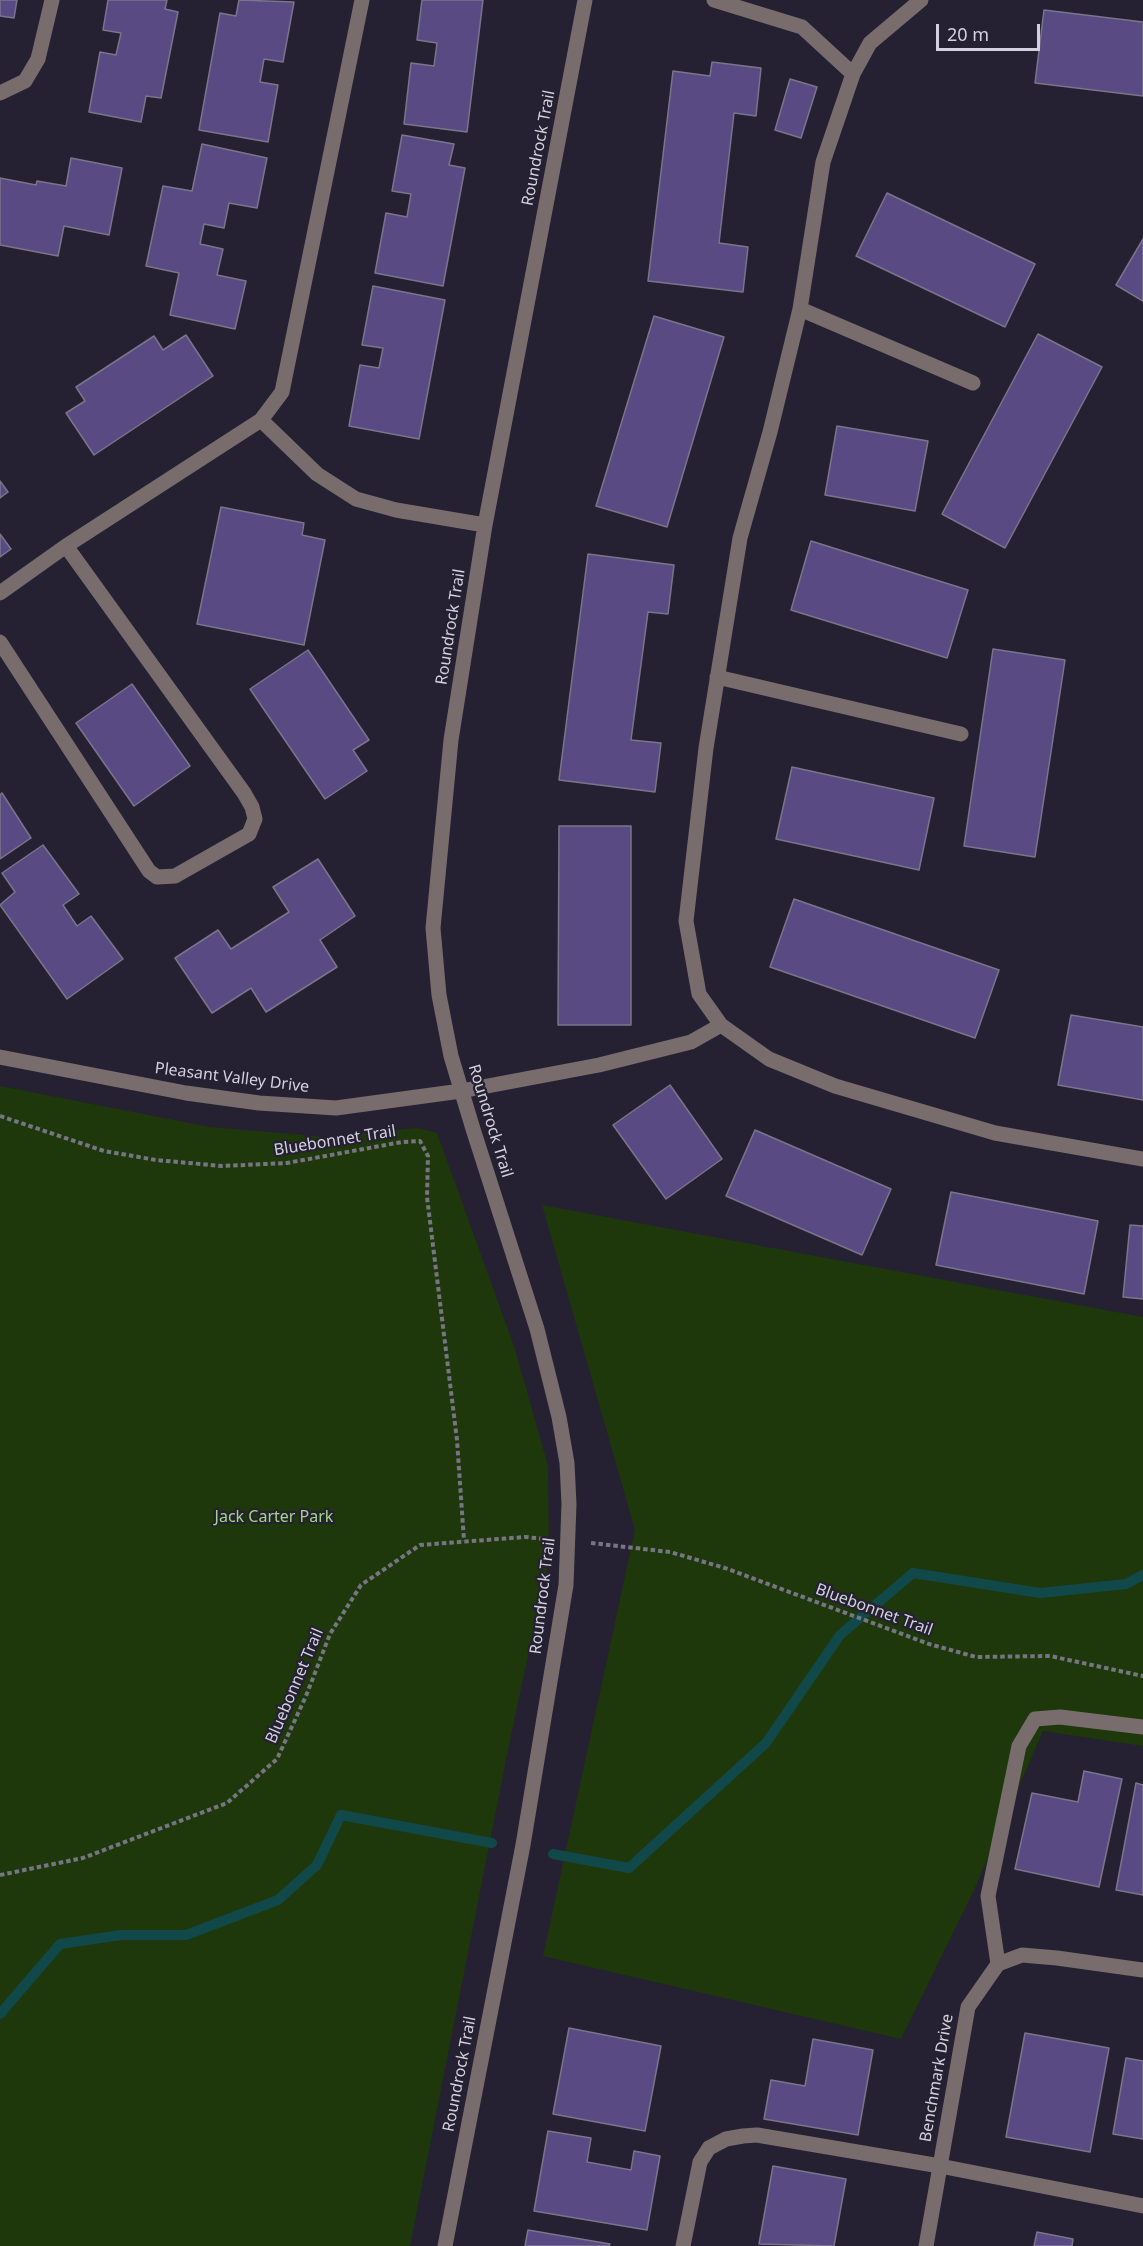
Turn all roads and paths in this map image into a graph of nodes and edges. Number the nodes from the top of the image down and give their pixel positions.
1 (52, 0) edge
2 (362, 0) edge
3 (585, 0) edge
4 (714, 0) edge
5 (921, 0) edge
6 (853, 74) junction
7 (0, 93) edge
8 (800, 309) junction
9 (973, 383) dead end
10 (261, 420) junction
11 (485, 525) junction
12 (66, 546) junction
13 (0, 593) edge
14 (0, 642) edge
15 (717, 677) junction
16 (961, 734) dead end
17 (721, 1025) junction
18 (0, 1057) edge
19 (461, 1091) junction
20 (0, 1116) edge
21 (1143, 1159) edge
22 (538, 1538) dead end
23 (464, 1541) junction
24 (601, 1544) dead end
25 (1143, 1676) edge
26 (1143, 1727) edge
27 (0, 1875) edge
28 (998, 1964) junction
29 (1143, 1970) edge
30 (940, 2166) junction
31 (1143, 2206) edge
32 (445, 2246) edge
33 (683, 2246) edge
34 (926, 2246) edge

1 - 7 street
2 - 10 street
3 - 11 street, Roundrock Trail
4 - 6 street
5 - 6 street
6 - 8 street
8 - 9 street
8 - 15 street
10 - 11 street
10 - 12 street
11 - 19 street, Roundrock Trail
12 - 13 street
12 - 14 street
15 - 16 street
15 - 17 street
17 - 19 street, Pleasant Valley Drive
17 - 21 street
18 - 19 street, Pleasant Valley Drive
19 - 32 street, Roundrock Trail
20 - 23 path, Bluebonnet Trail
22 - 23 path, Bluebonnet Trail
23 - 27 path, Bluebonnet Trail
24 - 25 path, Bluebonnet Trail
26 - 28 street
28 - 29 street
28 - 30 street, Benchmark Drive
30 - 31 street
30 - 33 street
30 - 34 street, Benchmark Drive

